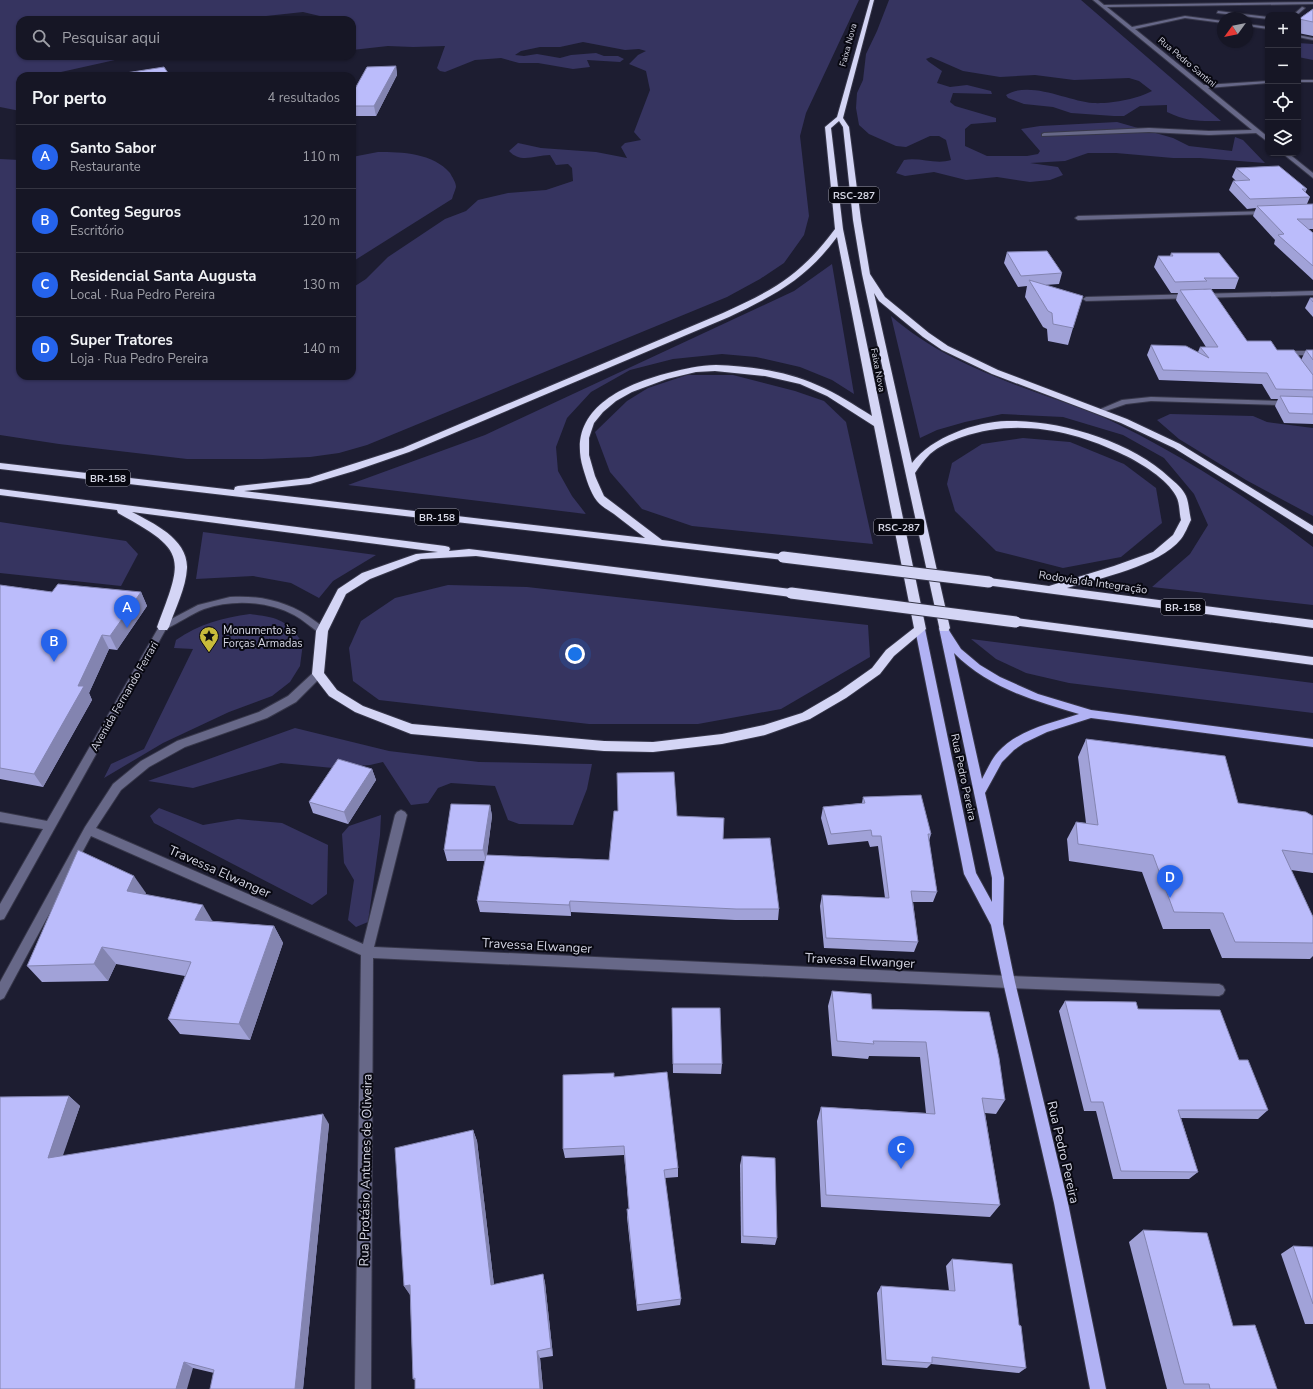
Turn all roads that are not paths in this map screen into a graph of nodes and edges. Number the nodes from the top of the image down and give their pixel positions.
1 (872, 0) edge
2 (1094, 0) edge
3 (1313, 3) edge
4 (1102, 6) junction
5 (1303, 8) dead end
6 (1298, 12) edge
7 (1253, 16) edge
8 (1265, 18) edge
9 (1217, 21) edge
10 (1253, 27) edge
11 (1130, 28) junction
12 (1265, 28) edge
13 (1301, 37) edge
14 (1313, 39) edge
15 (1301, 81) edge
16 (1313, 81) edge
17 (1265, 82) edge
18 (1202, 87) junction
19 (840, 118) junction
20 (1257, 131) junction
21 (1044, 135) dead end
22 (1265, 138) edge
23 (1288, 156) edge
24 (1313, 176) edge
25 (1274, 211) edge
26 (1078, 218) dead end
27 (839, 229) junction
28 (866, 274) junction
29 (1313, 293) edge
30 (1086, 299) dead end
31 (1313, 353) edge
32 (1299, 366) edge
33 (1313, 404) edge
34 (1100, 411) junction
35 (878, 424) junction
36 (0, 466) edge
37 (910, 473) junction
38 (216, 491) junction
39 (0, 492) edge
40 (117, 508) junction
41 (1313, 530) edge
42 (659, 543) junction
43 (476, 553) junction
44 (1052, 589) junction
45 (1313, 624) edge
46 (163, 627) junction
47 (944, 628) junction
48 (920, 629) junction
49 (322, 631) junction
50 (1313, 661) edge
51 (318, 674) junction
52 (1091, 714) junction
53 (1313, 743) edge
54 (979, 792) junction
55 (401, 815) dead end
56 (0, 817) edge
57 (50, 826) junction
58 (88, 830) junction
59 (0, 915) edge
60 (997, 924) junction
61 (367, 952) junction
62 (1009, 982) junction
63 (1219, 990) dead end
64 (0, 994) edge
65 (363, 1389) edge
66 (1098, 1389) edge

1 - 19 highway, Faixa Nova / RSC-287
2 - 4 street, Rua Pedro Santini
3 - 4 street
4 - 11 street, Rua Pedro Santini
5 - 6 street
7 - 8 street
9 - 11 street
10 - 12 street
11 - 18 street, Rua Pedro Santini
13 - 14 street
15 - 16 street
17 - 18 street
18 - 20 street, Rua Pedro Santini
19 - 27 highway, Faixa Nova / RSC-287
19 - 28 highway, Faixa Nova / RSC-287
20 - 21 street
20 - 22 street, Rua Pedro Santini
23 - 24 street
25 - 26 street
27 - 35 highway, Faixa Nova / RSC-287
27 - 38 highway
28 - 34 highway
28 - 37 highway, Faixa Nova / RSC-287
29 - 30 street
31 - 32 street
33 - 34 street
34 - 41 highway
35 - 42 highway
35 - 48 highway, Faixa Nova / RSC-287
36 - 38 highway, BR-158
37 - 44 highway
37 - 47 highway, Faixa Nova / RSC-287
38 - 42 highway, BR-158
39 - 40 highway
40 - 43 highway
40 - 46 highway
42 - 44 highway, Rodovia da Integração / BR-158, bridge
43 - 49 highway
43 - 50 highway, bridge
44 - 45 highway, Rodovia da Integração / BR-158
46 - 49 street
46 - 57 street, Avenida Fernando Ferrari
47 - 52 main road
47 - 54 main road, Rua Pedro Pereira
48 - 51 highway
48 - 60 main road, Rua Pedro Pereira
49 - 51 highway
51 - 58 street
52 - 53 main road
52 - 54 main road
54 - 60 main road, Rua Pedro Pereira
55 - 61 street, Rua Protásio Antunes de Oliveira
56 - 57 street
57 - 59 street, Avenida Fernando Ferrari
58 - 61 street, Travessa Elwanger
58 - 64 street
60 - 62 main road, Rua Pedro Pereira
61 - 62 street, Travessa Elwanger
61 - 65 street, Rua Protásio Antunes de Oliveira
62 - 63 street, Travessa Elwanger
62 - 66 main road, Rua Pedro Pereira

